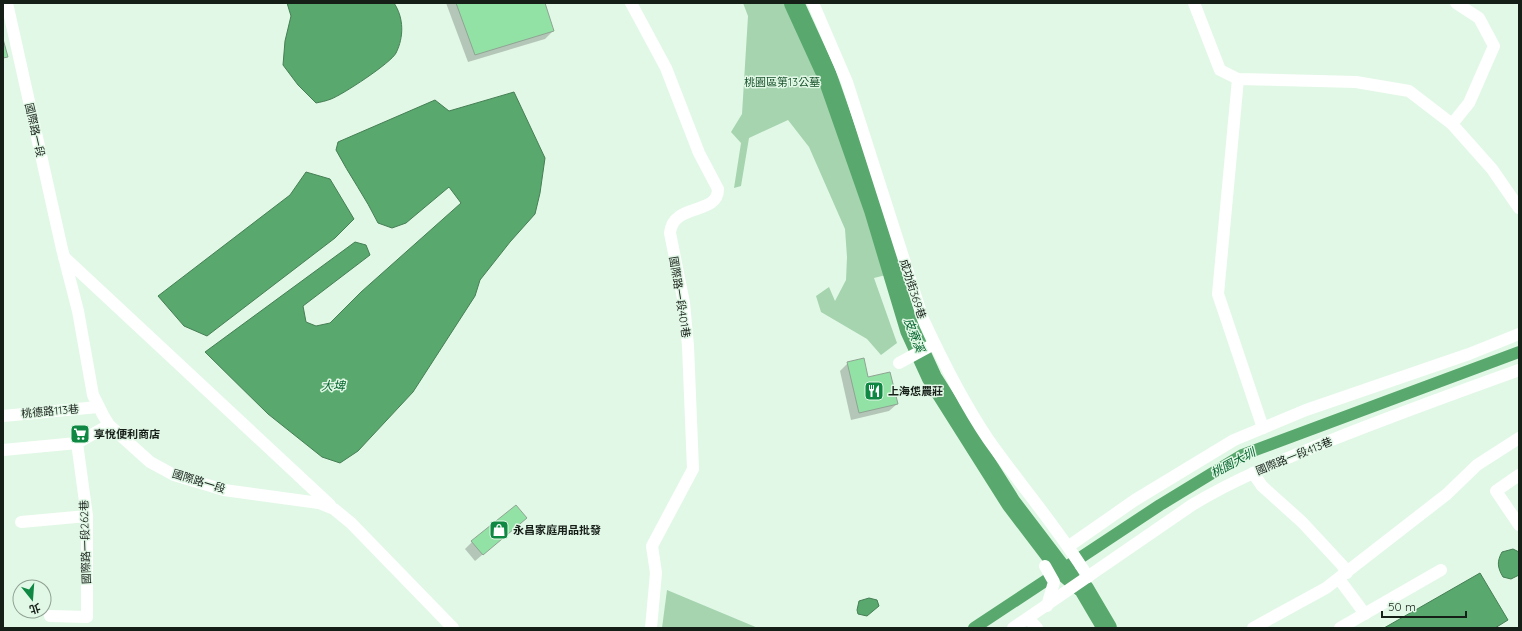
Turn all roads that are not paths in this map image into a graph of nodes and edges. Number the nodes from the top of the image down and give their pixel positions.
1 (7, 3) edge
2 (631, 3) edge
3 (812, 3) edge
4 (1194, 3) edge
5 (1456, 3) edge
6 (1238, 79) junction
7 (1452, 124) junction
8 (1519, 208) edge
9 (64, 258) junction
10 (1519, 334) edge
11 (934, 344) junction
12 (899, 362) dead end
13 (1519, 370) edge
14 (98, 407) junction
15 (3, 416) edge
16 (109, 425) junction
17 (1263, 428) junction
18 (1519, 438) edge
19 (77, 443) junction
20 (3, 450) edge
21 (1253, 472) junction
22 (1519, 475) edge
23 (334, 509) junction
24 (87, 516) junction
25 (21, 522) dead end
26 (1519, 525) edge
27 (1069, 546) junction
28 (1045, 566) dead end
29 (1440, 570) dead end
30 (1343, 576) junction
31 (1088, 577) junction
32 (1047, 606) junction
33 (1365, 614) junction
34 (52, 616) edge
35 (1028, 618) junction
36 (453, 628) edge
37 (651, 628) edge
38 (1013, 628) edge
39 (1037, 628) edge
40 (1253, 628) edge
41 (1340, 628) edge

1 - 9 street, 國際路一段
2 - 37 street, 國際路一段401巷
3 - 11 street, 成功街369巷
4 - 6 street
5 - 7 street
6 - 7 street
6 - 17 street
7 - 8 street
9 - 14 street, 國際路一段
9 - 23 street, 國際路一段
10 - 17 street
11 - 12 street
11 - 27 street, 成功街369巷
13 - 21 street, 國際路一段413巷
14 - 15 street, 桃德路113巷
14 - 16 street, 國際路一段
16 - 19 street
16 - 23 street, 國際路一段
17 - 27 street
18 - 30 street
19 - 20 street
19 - 24 street, 國際路一段262巷
21 - 30 street
21 - 31 street, 國際路一段413巷
22 - 26 street
23 - 36 street, 國際路一段
24 - 25 street
24 - 34 street, 國際路一段262巷
27 - 31 street, 成功街369巷
28 - 32 street
29 - 33 street
30 - 33 street
30 - 40 street
31 - 32 street, 國際路一段413巷
32 - 35 street
33 - 41 street
35 - 38 street
35 - 39 street

